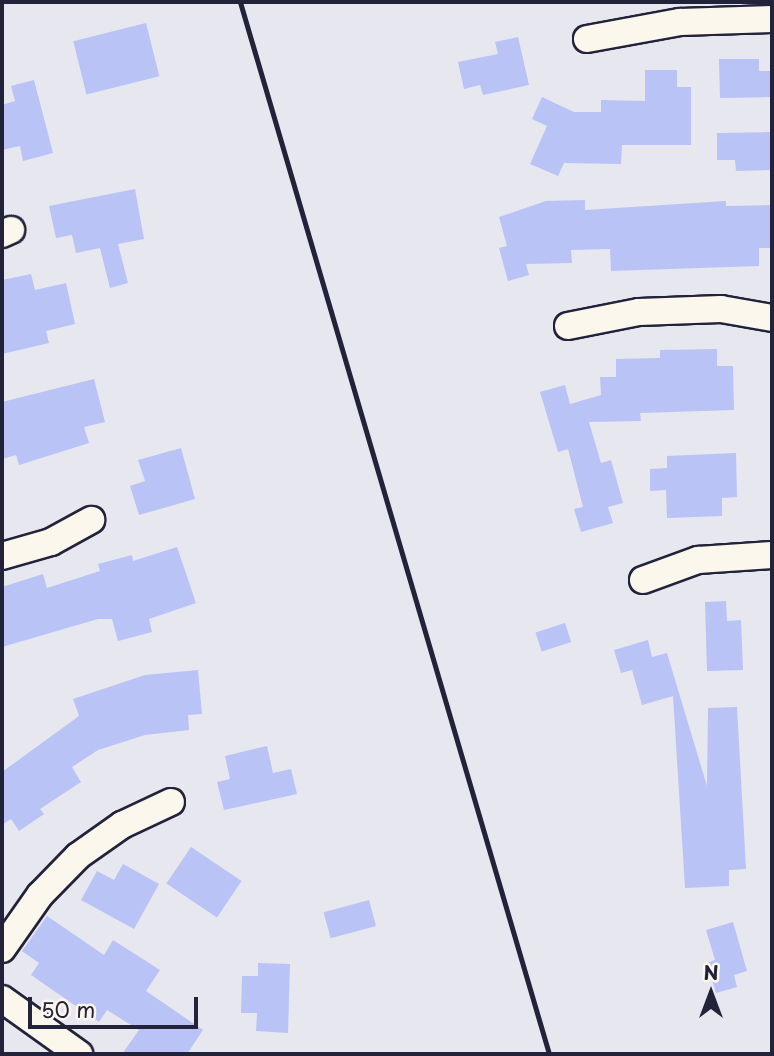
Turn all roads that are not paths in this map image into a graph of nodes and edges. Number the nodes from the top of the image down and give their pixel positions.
1 (772, 19) edge
2 (587, 39) dead end
3 (772, 318) edge
4 (568, 326) dead end
5 (92, 520) dead end
6 (772, 555) edge
7 (2, 556) edge
8 (643, 580) dead end
9 (172, 802) dead end
10 (2, 949) edge
11 (2, 999) edge
12 (79, 1054) edge

1 - 2 street
3 - 4 street
5 - 7 street
6 - 8 street
9 - 10 street
11 - 12 street

